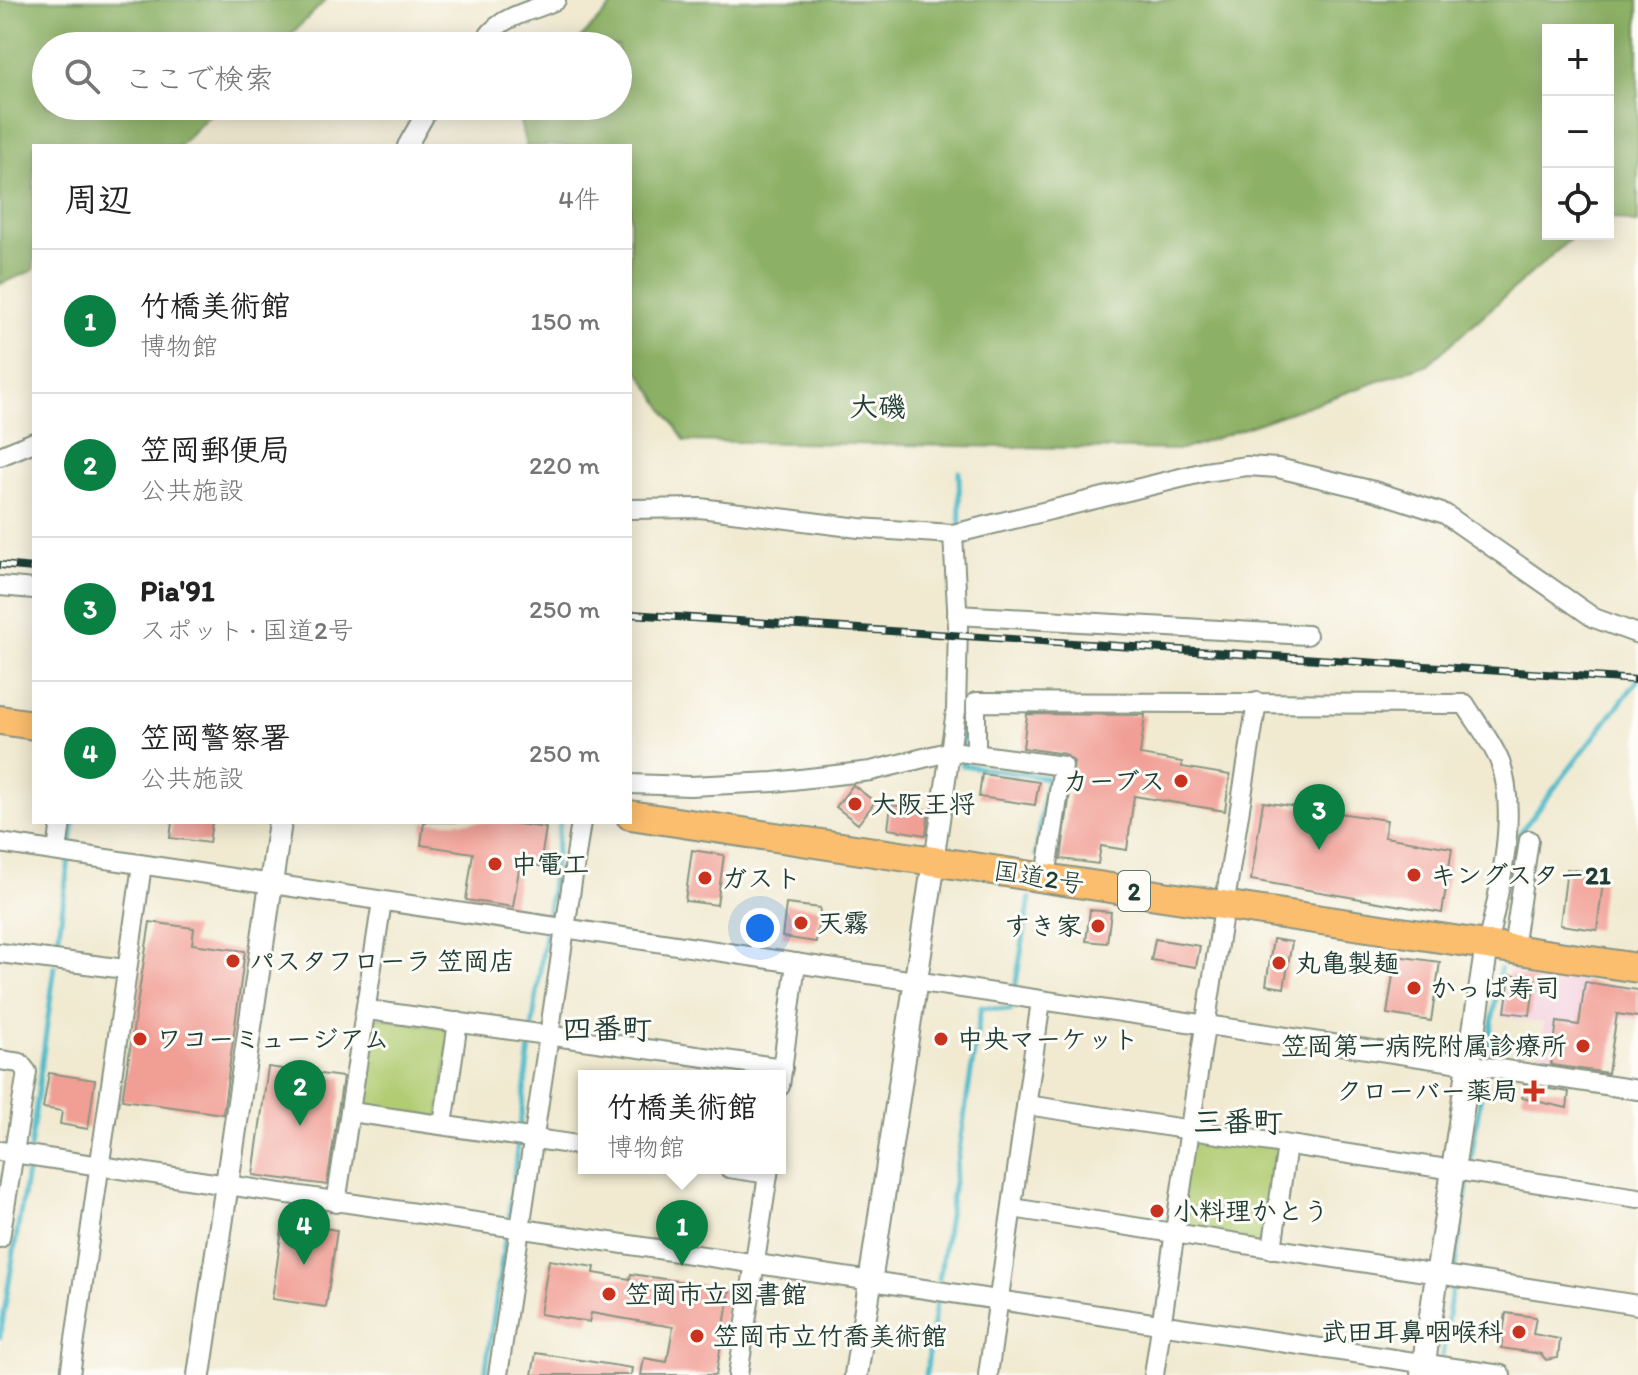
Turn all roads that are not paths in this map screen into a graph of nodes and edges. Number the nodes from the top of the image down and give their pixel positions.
1 (556, 0) edge
2 (489, 32) edge
3 (422, 120) edge
4 (408, 144) edge
5 (32, 443) edge
6 (0, 456) edge
7 (632, 509) edge
8 (953, 534) junction
9 (0, 586) edge
10 (32, 589) edge
11 (963, 616) junction
12 (1638, 634) edge
13 (1307, 635) dead end
14 (1257, 702) junction
15 (0, 720) edge
16 (32, 725) edge
17 (964, 752) junction
18 (632, 784) edge
19 (632, 815) edge
20 (61, 824) edge
21 (280, 824) edge
22 (581, 824) edge
23 (1529, 840) dead end
24 (0, 843) edge
25 (66, 852) junction
26 (934, 861) junction
27 (142, 865) junction
28 (1046, 877) junction
29 (270, 883) junction
30 (382, 901) junction
31 (1225, 906) junction
32 (555, 927) junction
33 (1500, 947) junction
34 (0, 953) edge
35 (796, 963) junction
36 (1638, 968) edge
37 (125, 969) junction
38 (913, 981) junction
39 (1041, 1001) junction
40 (368, 1010) junction
41 (458, 1022) junction
42 (1205, 1026) junction
43 (537, 1032) junction
44 (0, 1060) edge
45 (1479, 1067) junction
46 (743, 1070) edge
47 (782, 1070) edge
48 (1638, 1090) edge
49 (1027, 1105) junction
50 (351, 1112) junction
51 (443, 1125) junction
52 (1191, 1130) junction
53 (524, 1137) junction
54 (578, 1145) edge
55 (1287, 1145) junction
56 (18, 1154) edge
57 (100, 1167) junction
58 (1463, 1172) junction
59 (768, 1174) edge
60 (227, 1187) junction
61 (1638, 1198) edge
62 (336, 1203) junction
63 (1012, 1208) junction
64 (519, 1230) junction
65 (1176, 1234) junction
66 (0, 1238) edge
67 (1272, 1249) junction
68 (755, 1266) junction
69 (1448, 1276) junction
70 (869, 1283) junction
71 (998, 1302) junction
72 (1638, 1305) edge
73 (1161, 1326) junction
74 (1423, 1369) edge
75 (70, 1375) edge
76 (199, 1375) edge
77 (498, 1375) edge
78 (738, 1375) edge
79 (856, 1375) edge
80 (988, 1375) edge
81 (1154, 1375) edge
82 (1501, 1375) edge

1 - 2 street
3 - 4 street
5 - 6 street
7 - 8 street
8 - 11 street
8 - 12 street
9 - 10 street
11 - 13 street
11 - 17 street
14 - 17 street
14 - 31 street
14 - 33 street
15 - 16 highway
17 - 18 street
17 - 26 street
17 - 28 street
19 - 26 highway, 国道2号 / 2
20 - 25 street
21 - 29 street
22 - 32 street
23 - 33 street
24 - 25 street
25 - 27 street
26 - 28 highway, 国道2号 / 2
26 - 38 street
27 - 29 street
27 - 37 street
28 - 31 highway, 国道2号 / 2
29 - 30 street
29 - 60 street
30 - 32 street
30 - 40 street
31 - 33 highway, 国道2号 / 2
31 - 42 street
32 - 35 street
32 - 43 street
33 - 36 highway, 国道2号 / 2
33 - 45 street
34 - 37 street
35 - 38 street
35 - 47 street
37 - 57 street
38 - 39 street
38 - 70 street
39 - 42 street
39 - 49 street
40 - 41 street
40 - 50 street
41 - 43 street
41 - 51 street
42 - 45 street
42 - 52 street
43 - 46 street
43 - 53 street
44 - 56 street
45 - 48 street
45 - 58 street
49 - 52 street
49 - 63 street
50 - 51 street
50 - 62 street
51 - 53 street
52 - 55 street
52 - 65 street
53 - 54 street
53 - 64 street
55 - 58 street
55 - 67 street
56 - 57 street
56 - 66 street
57 - 60 street
57 - 75 street
58 - 61 street
58 - 69 street
59 - 68 street
60 - 62 street
60 - 76 street
62 - 64 street
63 - 65 street
63 - 71 street
64 - 68 street
64 - 77 street
65 - 67 street
65 - 73 street
67 - 69 street
68 - 70 street
68 - 78 street
69 - 72 street
69 - 74 street
70 - 71 street
70 - 79 street
71 - 73 street
71 - 80 street
73 - 74 street
73 - 81 street
74 - 82 street

